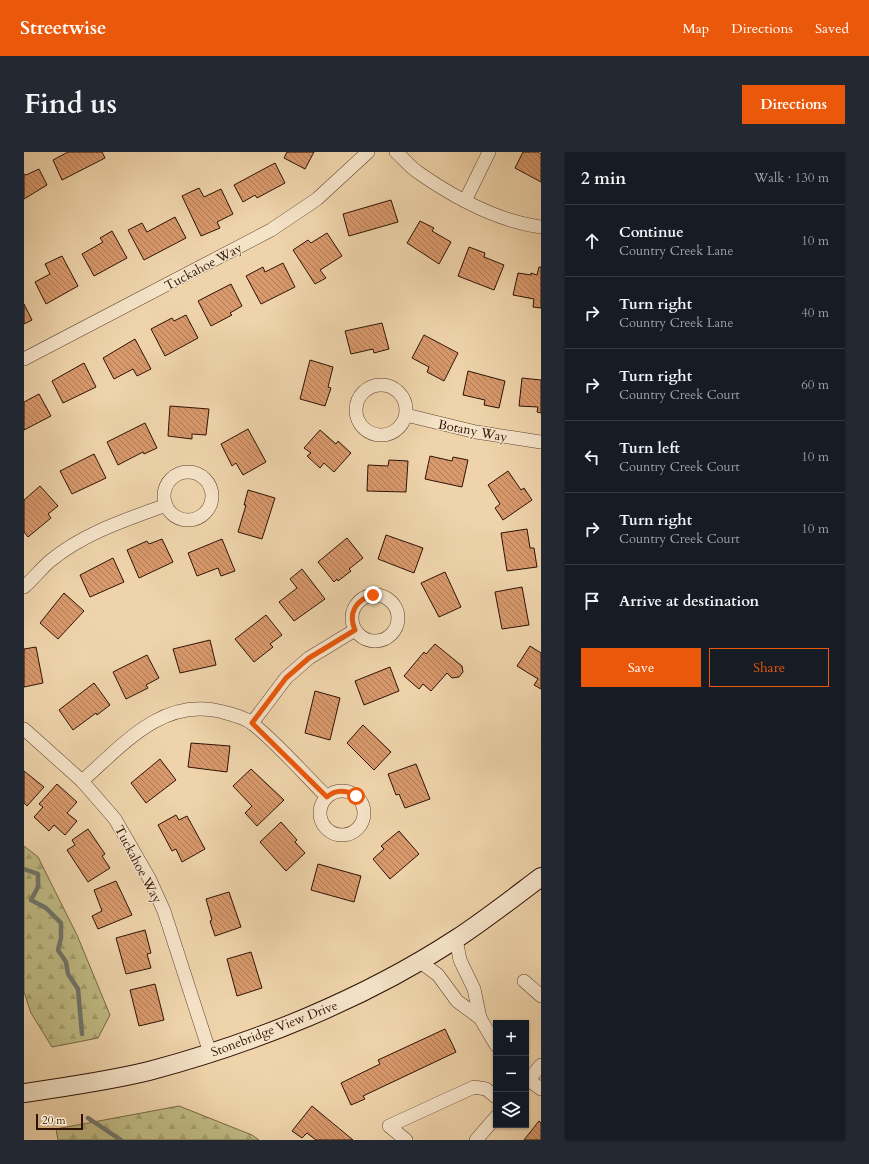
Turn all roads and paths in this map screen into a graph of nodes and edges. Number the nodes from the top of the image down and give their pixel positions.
1 (368, 152) edge
2 (396, 152) edge
3 (489, 152) edge
4 (465, 201) junction
5 (541, 228) edge
6 (24, 359) edge
7 (406, 415) dead end
8 (541, 442) edge
9 (166, 505) dead end
10 (24, 587) edge
11 (355, 630) dead end
12 (252, 723) junction
13 (24, 729) edge
14 (82, 781) junction
15 (327, 797) dead end
16 (541, 877) edge
17 (456, 939) junction
18 (419, 961) junction
19 (524, 981) dead end
20 (541, 996) edge
21 (480, 1018) junction
22 (493, 1040) edge
23 (210, 1053) junction
24 (541, 1064) edge
25 (529, 1079) edge
26 (529, 1082) edge
27 (541, 1089) edge
28 (24, 1093) edge
29 (493, 1095) edge
30 (493, 1120) edge
31 (406, 1140) edge
32 (476, 1140) edge

1 - 6 street, Tuckahoe Way
2 - 4 street
3 - 4 street
4 - 5 street
7 - 8 street, Botany Way
9 - 10 street
11 - 12 street
12 - 14 street
12 - 15 street
13 - 14 street, Tuckahoe Way
14 - 23 street, Tuckahoe Way
16 - 17 street, Stonebridge View Drive
17 - 18 street, Stonebridge View Drive
17 - 21 street
18 - 21 street
18 - 23 street, Stonebridge View Drive
19 - 20 street
21 - 22 street
23 - 28 street, Stonebridge View Drive
24 - 25 street
26 - 27 street
29 - 31 street
30 - 32 street

